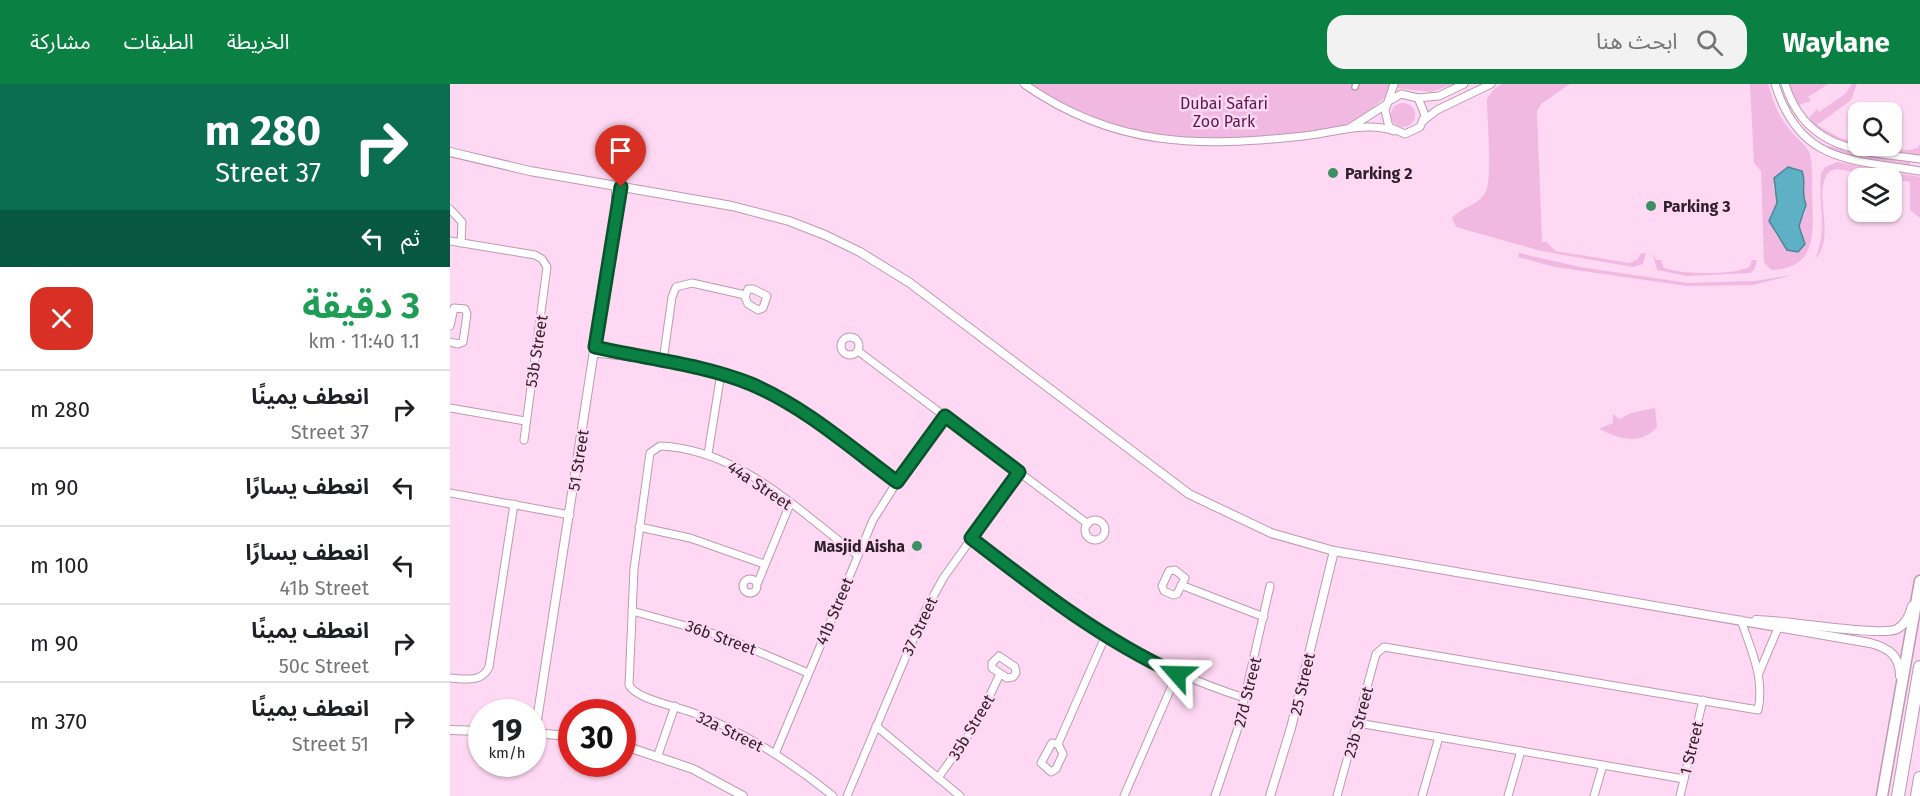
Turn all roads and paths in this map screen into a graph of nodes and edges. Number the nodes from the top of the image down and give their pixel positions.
1 (1024, 84) edge
2 (1394, 84) edge
3 (1464, 84) edge
4 (1491, 84) edge
5 (1775, 84) edge
6 (1785, 84) edge
7 (1418, 98) junction
8 (1389, 102) junction
9 (1423, 121) junction
10 (1345, 130) junction
11 (1394, 131) junction
12 (450, 152) edge
13 (1918, 159) edge
14 (1917, 170) edge
15 (619, 186) junction
16 (450, 209) edge
17 (450, 241) edge
18 (461, 243) junction
19 (745, 295) dead end
20 (450, 325) edge
21 (450, 342) edge
22 (595, 350) junction
23 (858, 351) dead end
24 (663, 361) junction
25 (721, 373) junction
26 (450, 408) edge
27 (945, 416) junction
28 (525, 421) junction
29 (524, 440) dead end
30 (708, 454) junction
31 (1019, 472) junction
32 (897, 482) junction
33 (450, 493) edge
34 (514, 504) junction
35 (790, 504) junction
36 (570, 513) junction
37 (1088, 524) dead end
38 (639, 527) junction
39 (971, 538) junction
40 (1331, 551) junction
41 (857, 555) junction
42 (764, 564) junction
43 (1920, 580) edge
44 (758, 582) dead end
45 (1181, 585) dead end
46 (1270, 586) dead end
47 (632, 611) junction
48 (1264, 617) junction
49 (1741, 620) junction
50 (1778, 628) junction
51 (1106, 637) junction
52 (1920, 667) edge
53 (808, 673) junction
54 (1000, 674) dead end
55 (1177, 674) junction
56 (1759, 674) junction
57 (450, 678) edge
58 (1245, 698) junction
59 (542, 699) edge
60 (1703, 700) junction
61 (1899, 704) junction
62 (675, 706) junction
63 (1358, 723) junction
64 (876, 726) junction
65 (450, 730) edge
66 (468, 731) edge
67 (1439, 737) junction
68 (1058, 744) dead end
69 (636, 749) edge
70 (1521, 751) junction
71 (775, 754) junction
72 (658, 755) junction
73 (1603, 765) junction
74 (938, 778) junction
75 (1920, 778) edge
76 (1684, 779) junction
77 (743, 796) edge
78 (833, 796) edge
79 (848, 796) edge
80 (960, 796) edge
81 (1124, 796) edge
82 (1215, 796) edge
83 (1270, 796) edge
84 (1337, 796) edge
85 (1422, 796) edge
86 (1508, 796) edge
87 (1594, 796) edge
88 (1680, 796) edge
89 (1882, 796) edge
90 (1898, 796) edge
91 (1917, 796) edge

1 - 10 street
2 - 8 street
3 - 7 street
4 - 9 street
5 - 14 street
6 - 13 street
7 - 8 street
7 - 9 street
8 - 10 street
8 - 11 street
9 - 11 street
10 - 11 street
12 - 15 street
13 - 14 street
15 - 22 street, 51 Street
15 - 40 street
16 - 18 street
17 - 18 street
18 - 28 street, 53b Street
19 - 24 street
20 - 21 street
22 - 24 street
22 - 36 street, 51 Street
23 - 27 street
24 - 25 street
25 - 30 street
25 - 32 street
26 - 28 street
27 - 31 street
27 - 32 street, 41b Street
28 - 29 street, 53b Street
30 - 35 street, 44a Street
30 - 38 street, 44a Street
31 - 37 street
31 - 39 street, 37 Street
32 - 41 street, 41b Street
33 - 34 street
34 - 36 street
34 - 57 street
35 - 41 street, 44a Street
35 - 42 street
36 - 59 street, 51 Street
38 - 42 street
38 - 47 street
39 - 51 street
39 - 64 street, 37 Street
40 - 49 street
40 - 83 street, 25 Street
41 - 53 street, 41b Street
42 - 44 street
43 - 49 street
43 - 61 main road
45 - 48 street
46 - 48 street, 27d Street
47 - 53 street, 36b Street
47 - 62 street, 32a Street
48 - 58 street, 27d Street
49 - 50 street
49 - 56 street
50 - 56 street
50 - 61 street
51 - 55 street
51 - 68 street
52 - 90 highway
53 - 71 street, 41b Street
54 - 74 street, 35b Street
55 - 58 street
55 - 81 street
56 - 60 street
58 - 82 street, 27d Street
60 - 63 street, 23b Street
60 - 76 street, 1 Street
61 - 89 main road
62 - 71 street, 32a Street
62 - 72 street
63 - 67 street
63 - 84 street, 23b Street
64 - 74 street
64 - 79 street, 37 Street
65 - 66 street
67 - 70 street
67 - 85 street
69 - 72 street
70 - 73 street
70 - 86 street
71 - 78 street, 32a Street
72 - 77 street
73 - 76 street
73 - 87 street
74 - 80 street
75 - 91 highway
76 - 88 street, 1 Street

